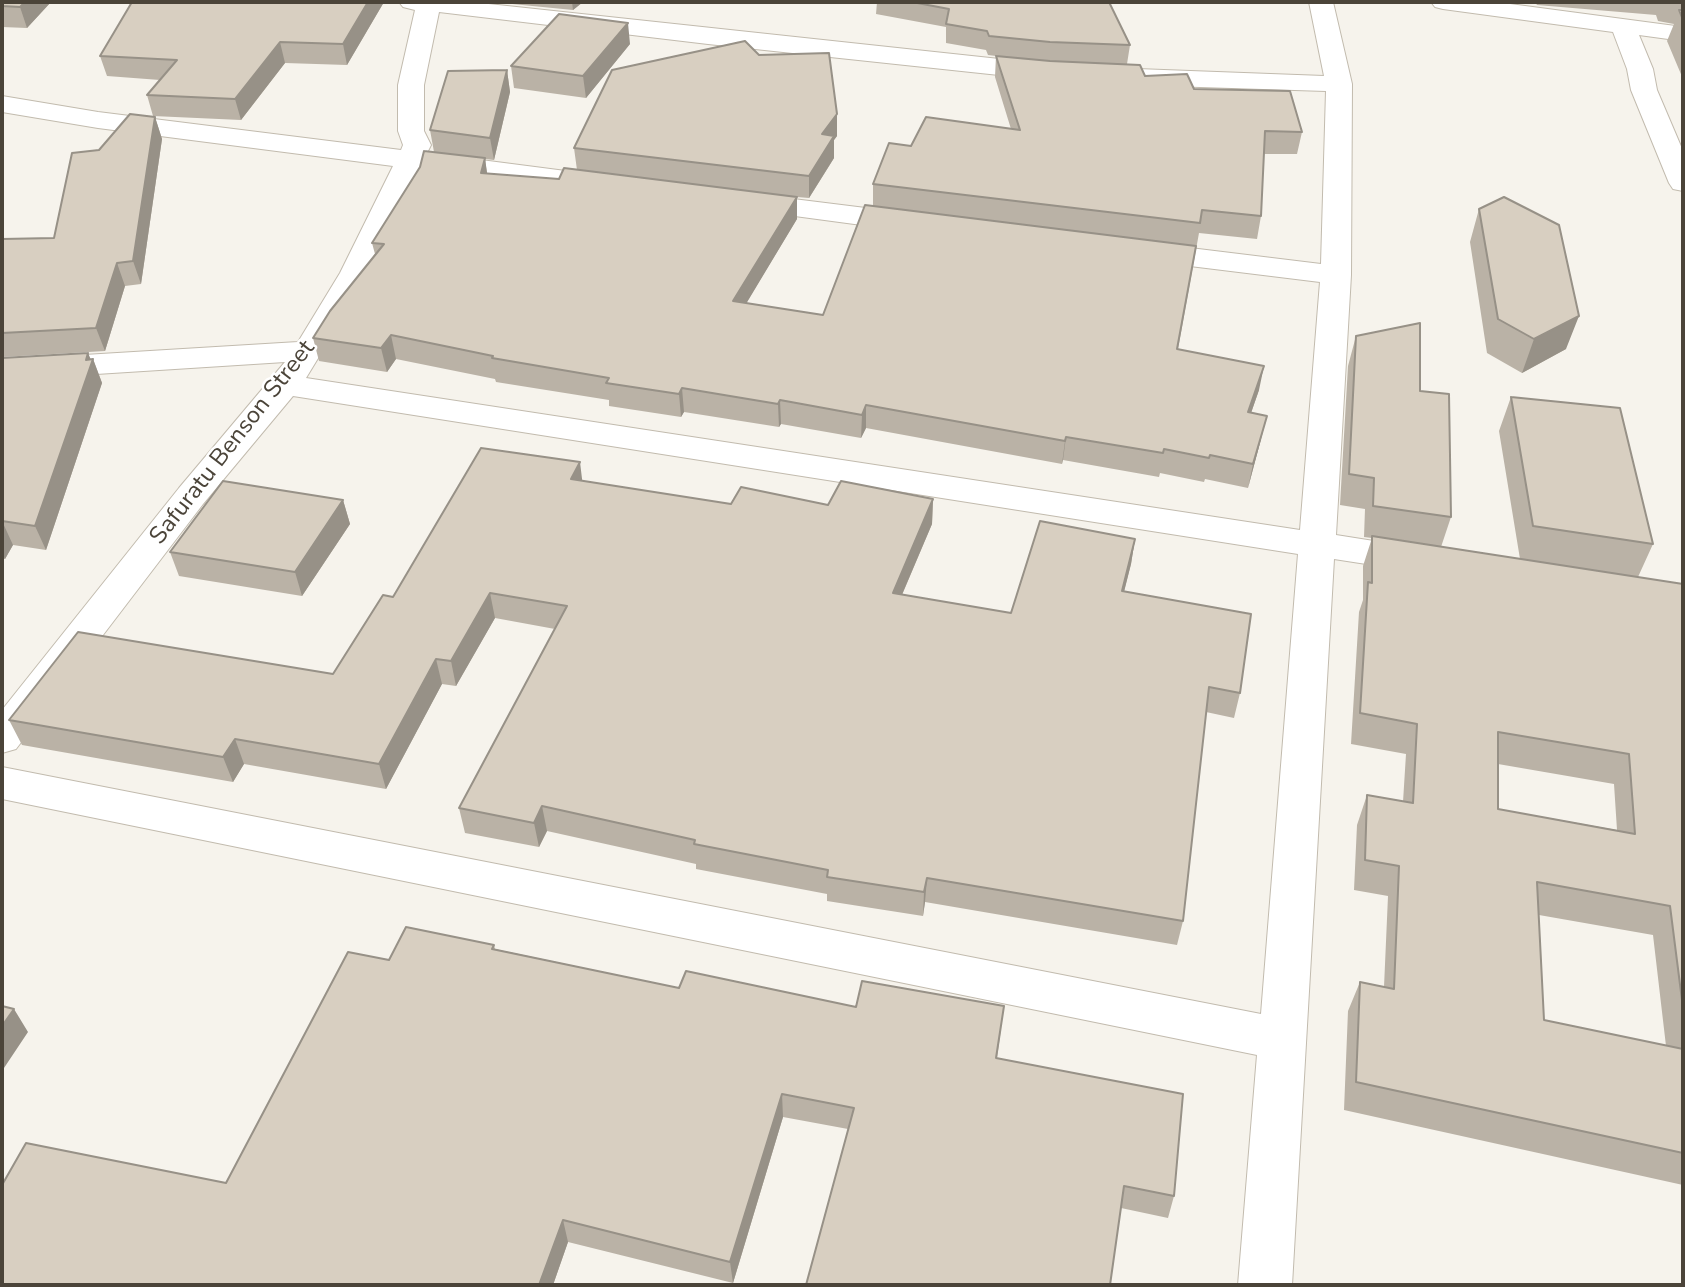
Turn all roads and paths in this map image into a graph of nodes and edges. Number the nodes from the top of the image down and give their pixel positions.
1 (1321, 2) edge
2 (1443, 2) edge
3 (424, 3) edge
4 (1623, 26) junction
5 (1683, 34) edge
6 (1076, 74) edge
7 (1118, 76) edge
8 (1339, 85) junction
9 (2, 104) edge
10 (412, 160) junction
11 (1683, 183) edge
12 (633, 188) edge
13 (716, 198) edge
14 (936, 225) edge
15 (1116, 248) edge
16 (1336, 275) junction
17 (309, 351) junction
18 (2, 370) edge
19 (285, 385) junction
20 (1317, 544) junction
21 (1453, 565) edge
22 (2, 738) edge
23 (2, 783) edge
24 (1283, 1039) junction
25 (1265, 1285) edge

1 - 8 street
2 - 4 street
3 - 6 street
3 - 10 street, Safuratu Benson Street
4 - 5 street
4 - 11 street
7 - 8 street
8 - 16 street
9 - 10 street
10 - 12 street
10 - 17 street, Safuratu Benson Street
13 - 14 street
15 - 16 street
16 - 20 street
17 - 18 street
17 - 19 street, Safuratu Benson Street
19 - 20 street
19 - 22 street, Safuratu Benson Street
20 - 21 street
20 - 24 street
23 - 24 street
24 - 25 street

